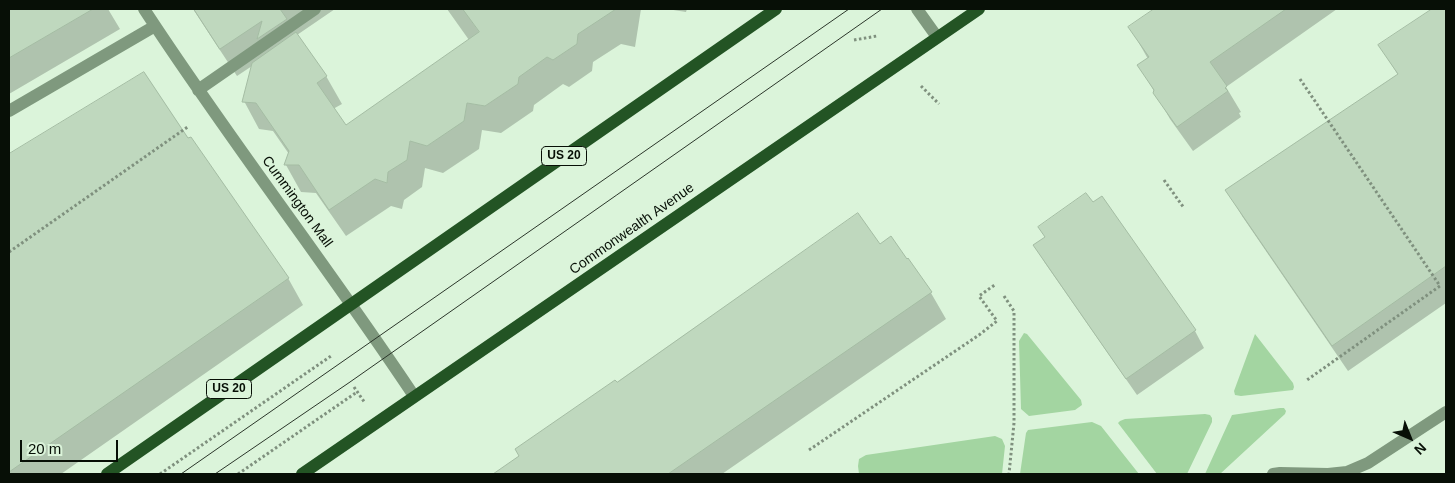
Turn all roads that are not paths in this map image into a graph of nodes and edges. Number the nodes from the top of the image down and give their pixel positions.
1 (144, 9) edge
2 (315, 9) edge
3 (776, 9) edge
4 (917, 9) edge
5 (978, 9) edge
6 (155, 26) junction
7 (937, 38) junction
8 (198, 90) junction
9 (9, 111) edge
10 (352, 304) junction
11 (414, 396) junction
12 (1446, 412) edge
13 (107, 474) edge
14 (302, 474) edge
15 (1273, 474) edge

1 - 6 street, Cummington Mall
2 - 8 street
3 - 10 main road, US 20
4 - 7 street
5 - 7 main road, Commonwealth Avenue
6 - 8 street, Cummington Mall
6 - 9 street
7 - 11 main road, Commonwealth Avenue
8 - 10 street, Cummington Mall
10 - 11 street, Cummington Mall
10 - 13 main road, US 20
11 - 14 main road, Commonwealth Avenue
12 - 15 street

